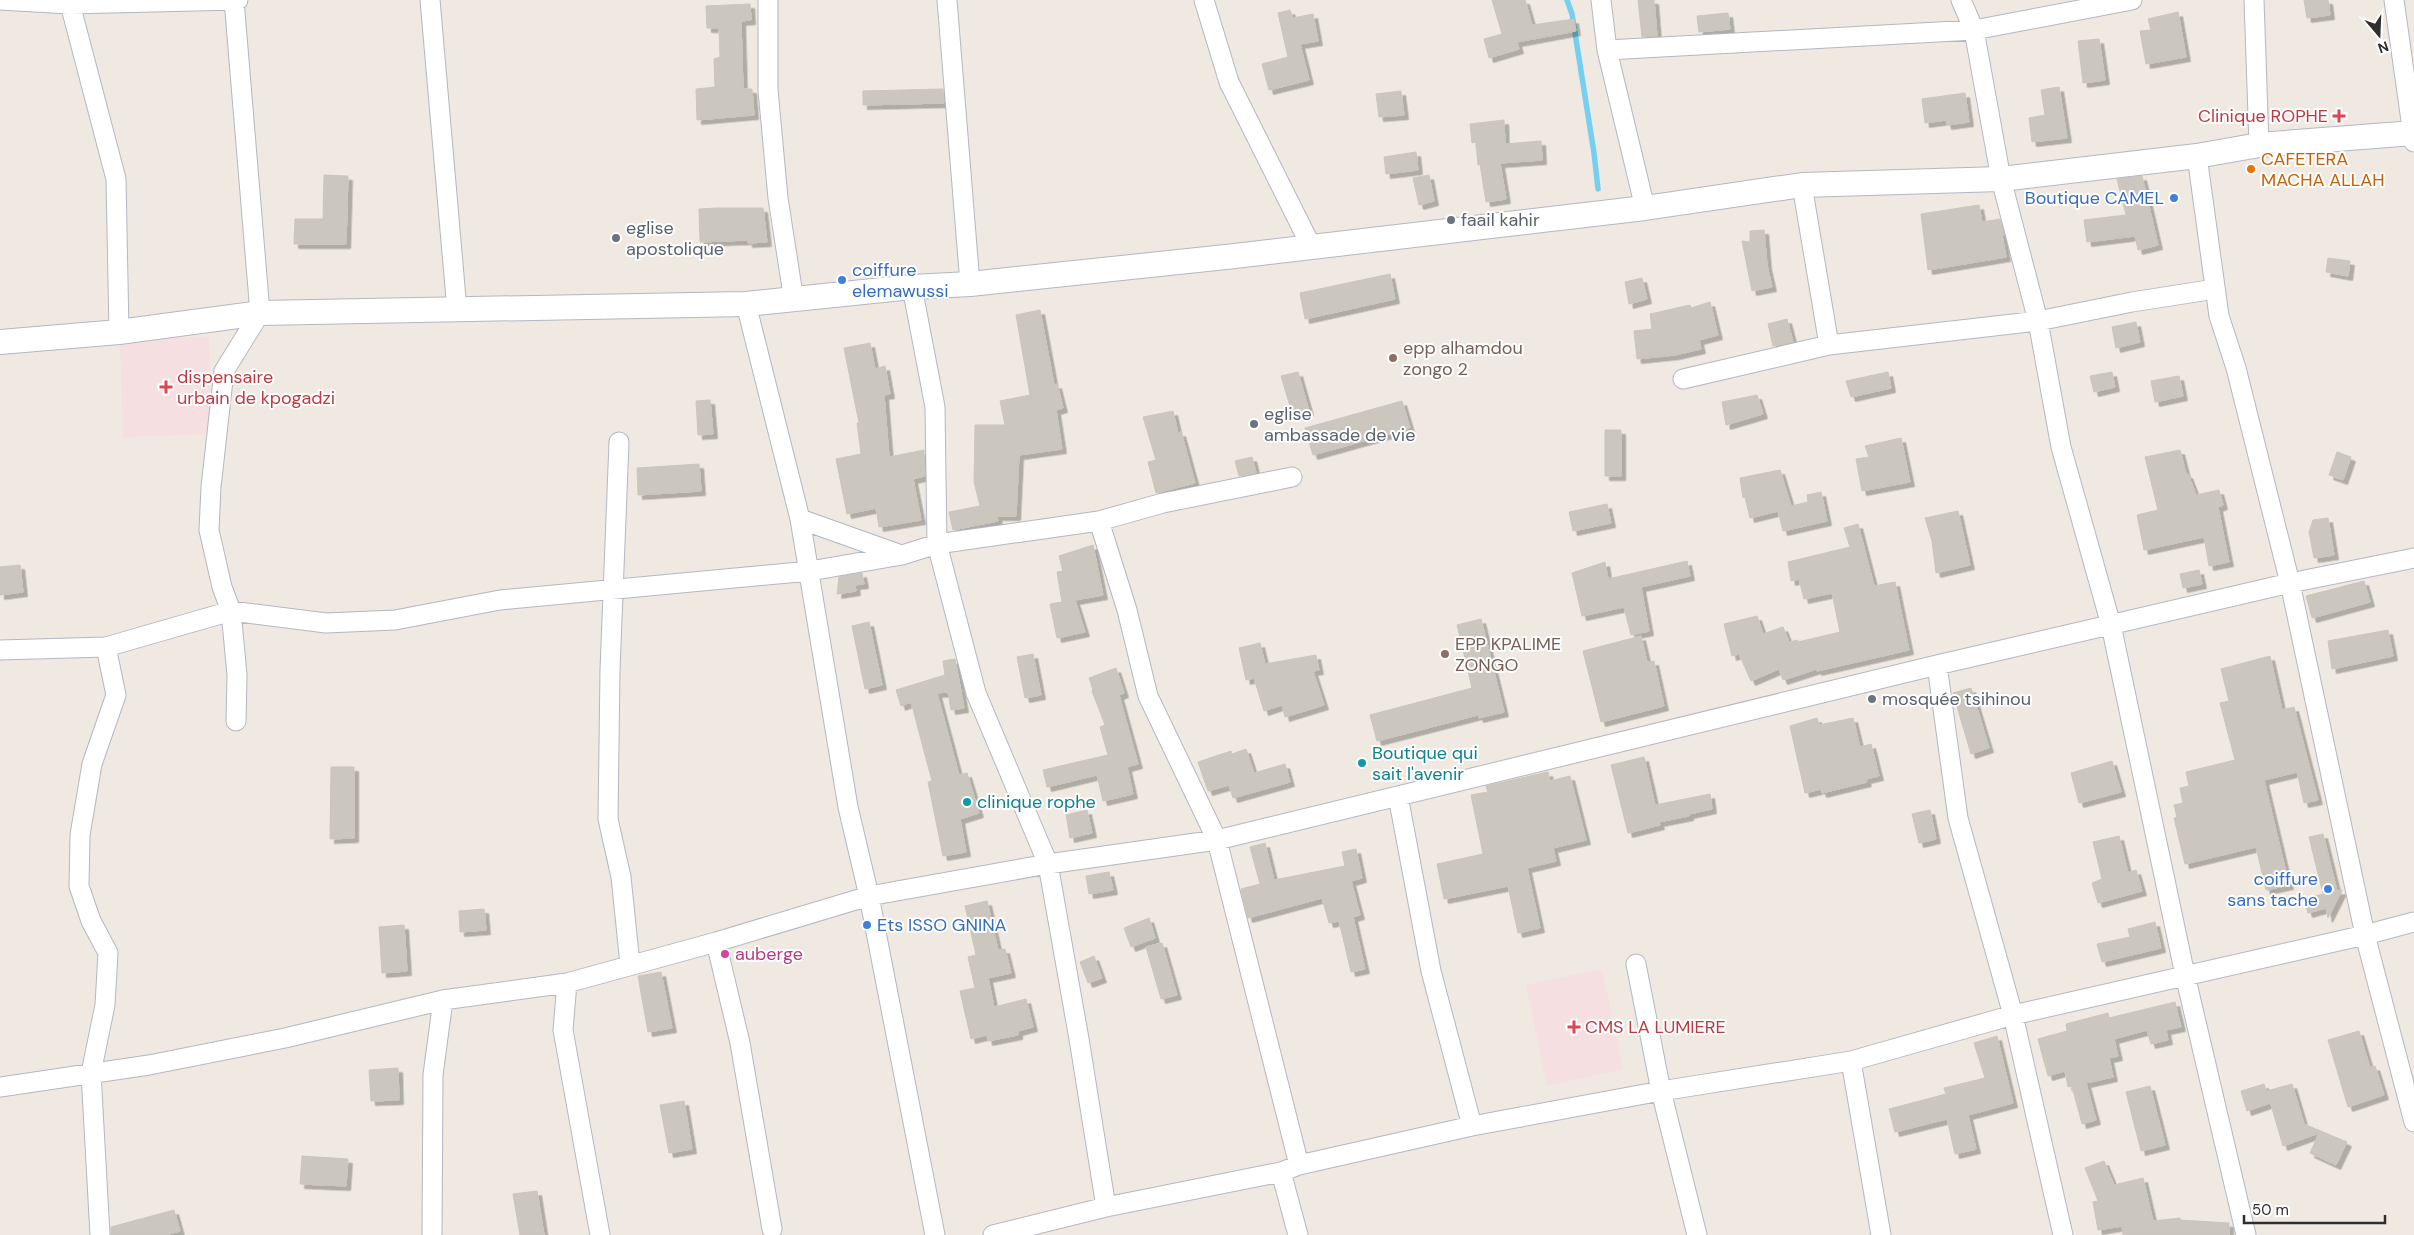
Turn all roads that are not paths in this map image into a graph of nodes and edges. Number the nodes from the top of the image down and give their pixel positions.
1 (0, 0) edge
2 (236, 0) edge
3 (430, 0) edge
4 (768, 0) edge
5 (947, 0) edge
6 (1204, 0) edge
7 (1601, 0) edge
8 (1962, 0) edge
9 (2132, 0) edge
10 (2254, 0) edge
11 (2394, 0) edge
12 (69, 2) edge
13 (1974, 30) junction
14 (1607, 50) junction
15 (2414, 136) edge
16 (2259, 145) junction
17 (2197, 156) junction
18 (2001, 179) junction
19 (1802, 184) junction
20 (1645, 208) junction
21 (1311, 246) junction
22 (970, 284) junction
23 (912, 287) junction
24 (2215, 289) junction
25 (794, 301) junction
26 (746, 304) junction
27 (457, 310) junction
28 (260, 313) junction
29 (2038, 321) junction
30 (119, 332) junction
31 (0, 342) edge
32 (1829, 345) junction
33 (1683, 379) dead end
34 (619, 442) dead end
35 (1292, 477) dead end
36 (800, 519) junction
37 (1099, 522) junction
38 (938, 544) junction
39 (902, 555) junction
40 (2414, 558) edge
41 (810, 571) junction
42 (2290, 583) junction
43 (613, 590) junction
44 (231, 611) junction
45 (2111, 625) junction
46 (106, 647) junction
47 (0, 650) edge
48 (1937, 665) junction
49 (236, 722) dead end
50 (1398, 796) junction
51 (1217, 840) junction
52 (1048, 864) junction
53 (869, 896) junction
54 (2414, 922) edge
55 (2365, 936) junction
56 (716, 942) junction
57 (630, 964) junction
58 (1636, 964) dead end
59 (2185, 975) junction
60 (568, 983) junction
61 (443, 1000) junction
62 (2013, 1015) junction
63 (1851, 1061) junction
64 (91, 1073) junction
65 (0, 1087) edge
66 (1661, 1091) junction
67 (2414, 1122) edge
68 (1472, 1126) junction
69 (1299, 1165) junction
70 (1282, 1172) junction
71 (1106, 1207) junction
72 (772, 1229) dead end
73 (100, 1235) edge
74 (432, 1235) edge
75 (600, 1235) edge
76 (935, 1235) edge
77 (993, 1235) edge
78 (1298, 1235) edge
79 (1698, 1235) edge
80 (1881, 1235) edge
81 (2063, 1235) edge
82 (2246, 1235) edge

1 - 12 street
2 - 12 street
2 - 28 street
3 - 27 street
4 - 25 street
5 - 22 street
6 - 21 street
7 - 14 street
8 - 13 street
9 - 13 street
10 - 16 street
11 - 15 street
12 - 30 street
13 - 14 street
13 - 18 street
14 - 20 street
15 - 16 street
16 - 17 street
17 - 18 street
17 - 24 street
18 - 19 street
18 - 29 street
19 - 20 street
19 - 32 street
20 - 21 street
21 - 22 street
22 - 23 street
23 - 25 street
23 - 38 street
24 - 29 street
24 - 42 street
25 - 26 street
26 - 27 street
26 - 36 street
27 - 28 street
28 - 30 street
28 - 44 street
29 - 32 street
29 - 45 street
30 - 31 street
32 - 33 street
34 - 43 street
35 - 37 street
36 - 39 street
36 - 41 street
37 - 38 street
37 - 51 street
38 - 39 street
38 - 52 street
39 - 41 street
40 - 42 street
41 - 43 street
41 - 53 street
42 - 45 street
42 - 55 street
43 - 44 street
43 - 57 street
44 - 46 street
44 - 49 street
45 - 48 street
45 - 59 street
46 - 47 street
46 - 64 street
48 - 50 street
48 - 62 street
50 - 51 street
50 - 68 street
51 - 52 street
51 - 69 street
52 - 53 street
52 - 71 street
53 - 56 street
53 - 76 street
54 - 55 street
55 - 59 street
55 - 67 street
56 - 57 street
56 - 72 street
57 - 60 street
58 - 66 street
59 - 62 street
59 - 82 street
60 - 61 street
60 - 75 street
61 - 64 street
61 - 74 street
62 - 63 street
62 - 81 street
63 - 66 street
63 - 80 street
64 - 65 street
64 - 73 street
66 - 68 street
66 - 79 street
68 - 69 street
69 - 70 street
70 - 71 street
70 - 78 street
71 - 77 street

